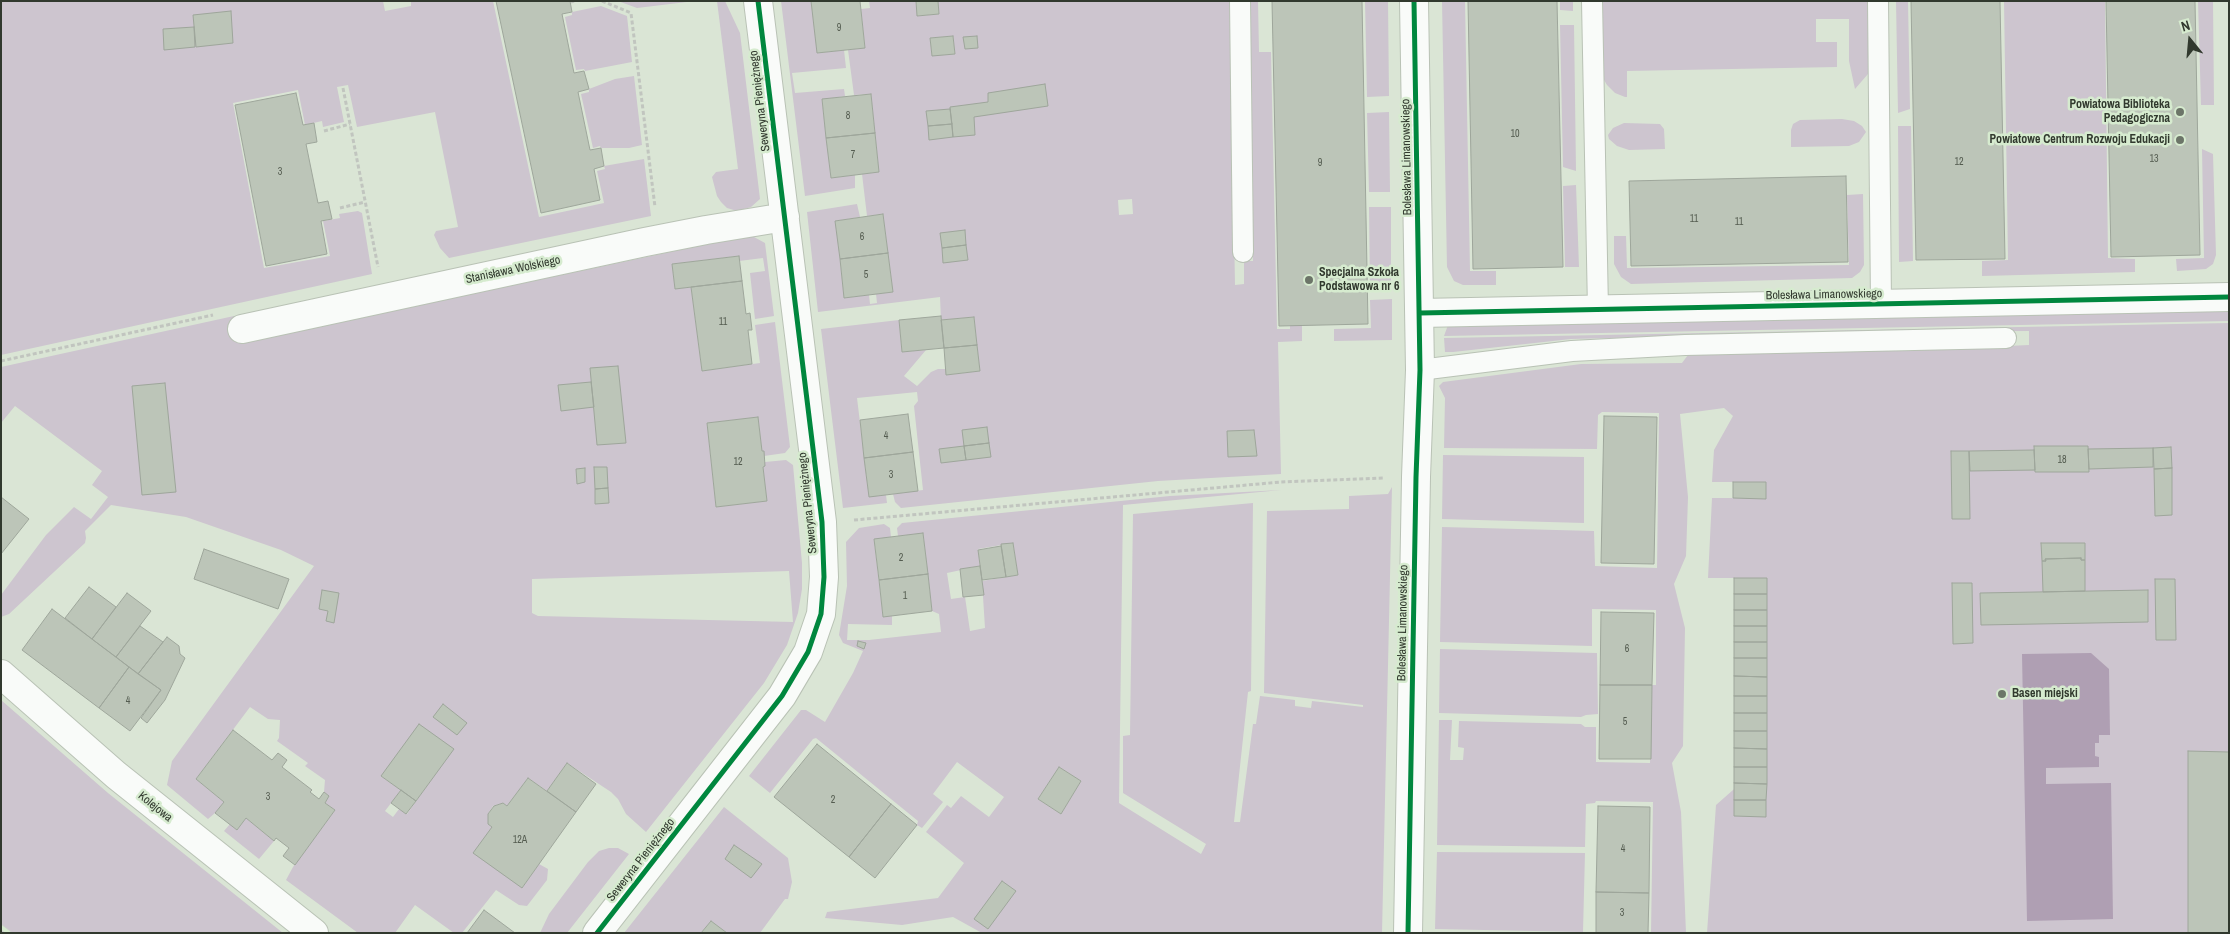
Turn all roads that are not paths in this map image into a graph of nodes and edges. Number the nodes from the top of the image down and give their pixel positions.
1 (758, 1) edge
2 (1240, 1) edge
3 (1414, 1) edge
4 (1592, 1) edge
5 (1878, 1) edge
6 (785, 217) junction
7 (1244, 252) dead end
8 (2229, 296) edge
9 (1882, 304) junction
10 (1598, 310) junction
11 (1420, 313) junction
12 (242, 329) dead end
13 (2006, 338) dead end
14 (1420, 370) junction
15 (1, 674) edge
16 (314, 933) edge
17 (597, 933) edge
18 (1408, 933) edge

1 - 6 street, Seweryna Pieniężnego
2 - 7 lane
3 - 11 street, Bolesława Limanowskiego
4 - 10 lane
5 - 9 lane
6 - 12 street, Stanisława Wolskiego
6 - 17 street, Seweryna Pieniężnego
8 - 9 street, Bolesława Limanowskiego
9 - 10 street, Bolesława Limanowskiego
10 - 11 street, Bolesława Limanowskiego
11 - 14 street, Bolesława Limanowskiego
13 - 14 lane
14 - 18 street, Bolesława Limanowskiego
15 - 16 street, Kolejowa

